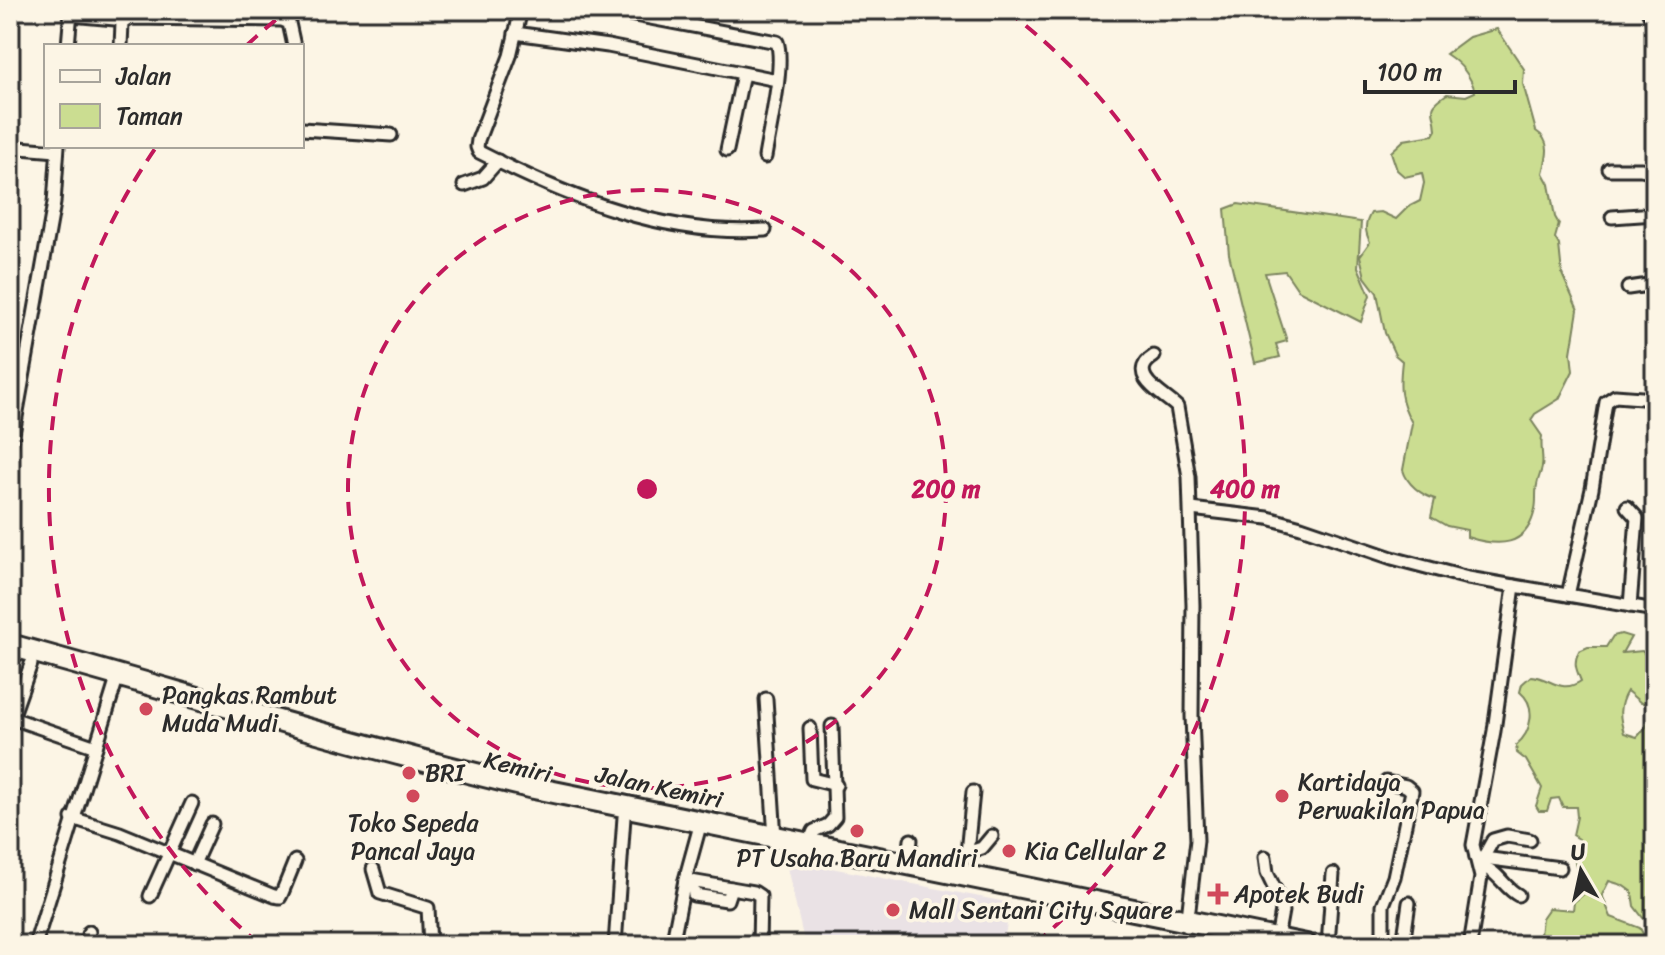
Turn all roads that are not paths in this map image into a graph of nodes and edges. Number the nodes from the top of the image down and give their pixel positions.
1 (521, 10) edge
2 (608, 10) edge
3 (1648, 10) edge
4 (71, 12) edge
5 (126, 20) junction
6 (1655, 27) edge
7 (515, 33) junction
8 (68, 44) edge
9 (121, 44) edge
10 (294, 44) edge
11 (743, 74) junction
12 (777, 80) junction
13 (304, 129) edge
14 (391, 135) dead end
15 (10, 144) edge
16 (58, 148) edge
17 (727, 150) dead end
18 (765, 157) dead end
19 (498, 161) junction
20 (1609, 169) dead end
21 (1655, 172) edge
22 (464, 185) dead end
23 (1655, 214) edge
24 (1612, 217) dead end
25 (765, 230) dead end
26 (1655, 284) edge
27 (1628, 288) dead end
28 (1154, 356) dead end
29 (15, 389) edge
30 (1655, 399) edge
31 (10, 451) edge
32 (1627, 507) dead end
33 (1191, 509) junction
34 (1514, 586) junction
35 (1568, 595) junction
36 (1630, 606) junction
37 (1655, 610) edge
38 (10, 645) edge
39 (10, 657) edge
40 (31, 664) junction
41 (115, 685) junction
42 (766, 699) dead end
43 (11, 720) edge
44 (832, 726) dead end
45 (810, 728) dead end
46 (96, 747) junction
47 (1386, 782) dead end
48 (836, 785) junction
49 (973, 792) dead end
50 (192, 803) dead end
51 (624, 817) junction
52 (72, 818) junction
53 (212, 824) dead end
54 (699, 827) junction
55 (992, 836) dead end
56 (775, 838) junction
57 (911, 840) dead end
58 (1530, 840) dead end
59 (808, 845) junction
60 (170, 853) junction
61 (967, 853) junction
62 (1265, 857) dead end
63 (295, 861) dead end
64 (1480, 861) junction
65 (194, 864) junction
66 (908, 865) junction
67 (1560, 868) dead end
68 (373, 869) dead end
69 (1333, 874) dead end
70 (957, 875) junction
71 (688, 880) junction
72 (1518, 895) dead end
73 (150, 896) dead end
74 (1409, 903) dead end
75 (1187, 926) junction
76 (89, 932) dead end
77 (1267, 942) edge
78 (35, 945) edge
79 (84, 945) edge
80 (430, 945) edge
81 (615, 945) edge
82 (672, 945) edge
83 (759, 945) edge
84 (1306, 945) edge
85 (1328, 945) edge
86 (1383, 945) edge
87 (1403, 945) edge
88 (1470, 945) edge

1 - 7 street
2 - 12 street
3 - 6 street
4 - 5 street
4 - 8 street
5 - 9 street
5 - 10 street
7 - 11 street
7 - 19 street
11 - 12 street
11 - 17 street
12 - 18 street
13 - 14 street
15 - 16 street
16 - 29 street
19 - 22 street
19 - 25 street
20 - 21 street
23 - 24 street
26 - 27 street
28 - 33 street
29 - 31 street
30 - 35 street
32 - 36 street
33 - 34 street
33 - 75 street
34 - 35 street
34 - 64 street
35 - 36 street
36 - 37 street
38 - 54 highway, Jalan Kemiri
39 - 40 highway, Kemiri
40 - 41 highway, Kemiri
40 - 43 street
41 - 46 street
41 - 51 highway, Kemiri
42 - 56 street
43 - 46 street
44 - 48 street
45 - 48 street
46 - 52 street
47 - 86 street
48 - 59 street
49 - 61 street
50 - 60 street
51 - 54 highway, Kemiri
51 - 81 street
52 - 60 street
52 - 78 street
53 - 65 street
54 - 56 highway, Jalan Kemiri
54 - 71 street
54 - 75 highway, Kemiri
55 - 61 street
56 - 59 highway, Jalan Kemiri
57 - 66 street
58 - 64 street
59 - 66 highway, Jalan Kemiri
60 - 65 street
60 - 73 street
61 - 70 street
62 - 77 street
63 - 65 street
64 - 67 street
64 - 72 street
64 - 88 street
66 - 70 highway, Jalan Kemiri
68 - 80 street
69 - 85 street
70 - 75 highway, Jalan Kemiri
71 - 82 street
71 - 83 street
74 - 87 street
75 - 77 highway, Jalan Kemiri
76 - 79 street
77 - 84 highway, Jalan Kemiri

